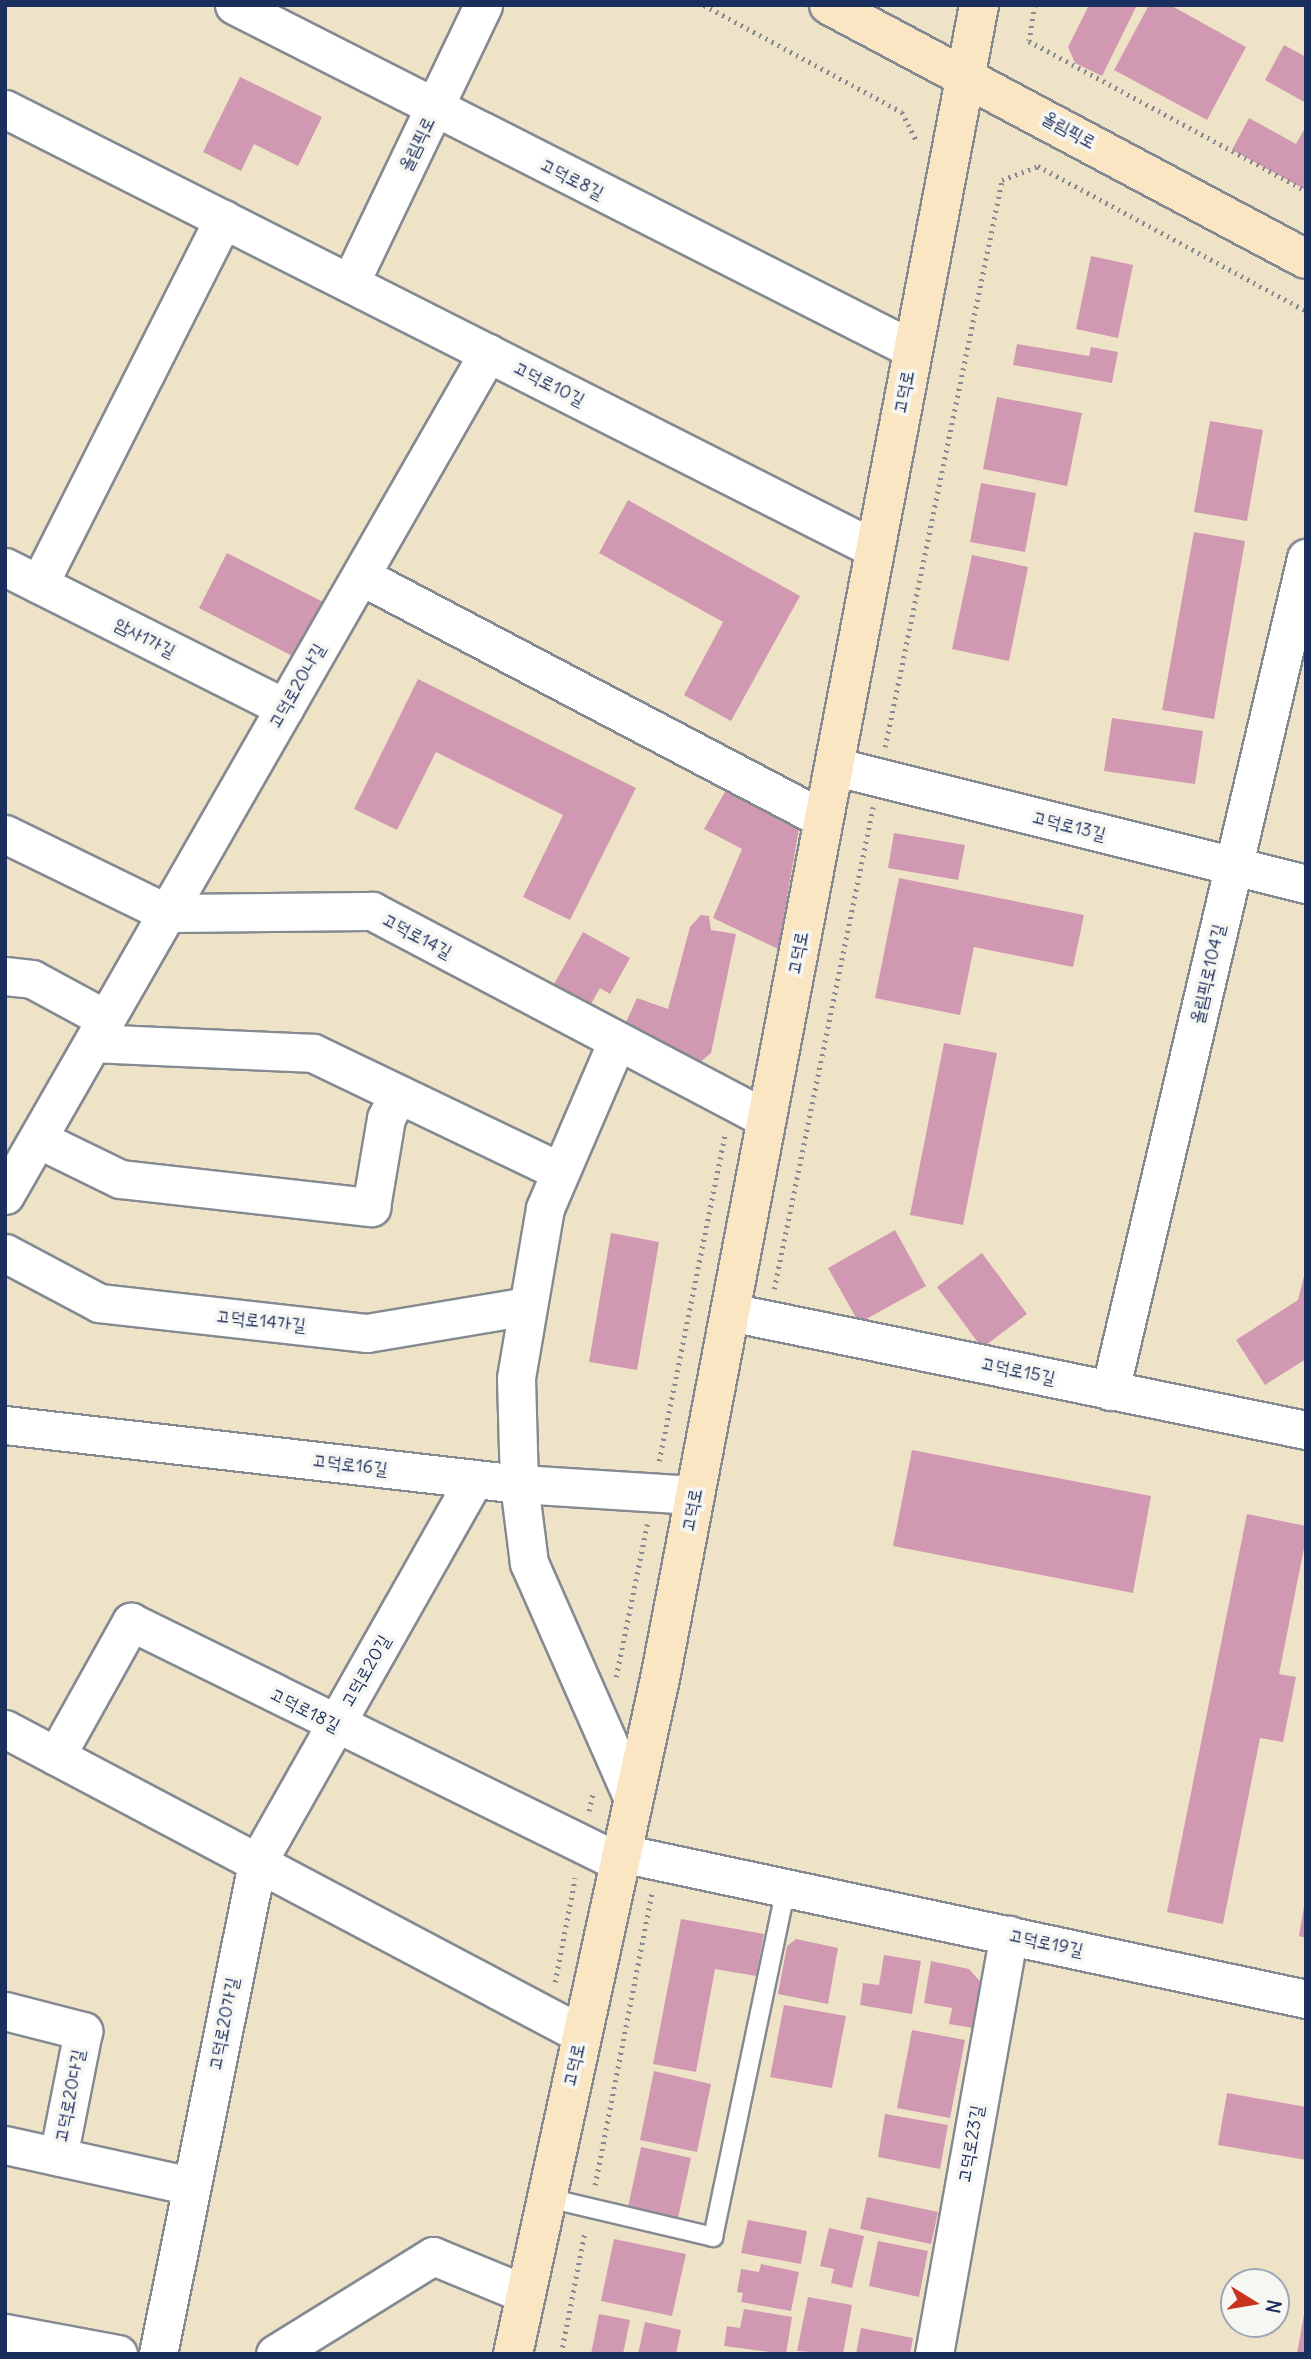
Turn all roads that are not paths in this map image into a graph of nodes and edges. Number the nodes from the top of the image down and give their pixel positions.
1 (234, 5) edge
2 (483, 5) edge
3 (829, 5) edge
4 (979, 5) edge
5 (964, 74) junction
6 (5, 109) edge
7 (433, 110) junction
8 (223, 219) junction
9 (1306, 259) edge
10 (350, 283) junction
11 (912, 349) junction
12 (488, 353) junction
13 (874, 549) junction
14 (1306, 558) edge
15 (5, 567) edge
16 (360, 576) junction
17 (39, 584) junction
18 (285, 708) junction
19 (833, 766) junction
20 (823, 820) junction
21 (5, 834) edge
22 (1233, 867) junction
23 (1306, 884) edge
24 (167, 913) junction
25 (5, 976) edge
26 (100, 1031) junction
27 (617, 1041) junction
28 (399, 1094) junction
29 (766, 1119) junction
30 (38, 1139) junction
31 (559, 1171) junction
32 (5, 1195) edge
33 (5, 1253) edge
34 (528, 1306) junction
35 (730, 1312) junction
36 (1110, 1391) junction
37 (5, 1425) edge
38 (1306, 1430) edge
39 (474, 1479) junction
40 (519, 1484) junction
41 (695, 1495) junction
42 (335, 1725) junction
43 (5, 1729) edge
44 (56, 1756) junction
45 (633, 1799) junction
46 (620, 1858) junction
47 (257, 1863) junction
48 (786, 1888) junction
49 (1009, 1935) junction
50 (1306, 1999) edge
51 (5, 2011) edge
52 (581, 2034) junction
53 (5, 2145) edge
54 (58, 2157) junction
55 (192, 2186) junction
56 (544, 2197) junction
57 (523, 2294) junction
58 (5, 2333) edge
59 (118, 2354) edge
60 (158, 2354) edge
61 (275, 2354) edge
62 (513, 2354) edge
63 (934, 2354) edge

1 - 7 street, 고덕로8길
2 - 7 street, 올림픽로
3 - 5 main road, 올림픽로
4 - 5 main road, 고덕로
5 - 9 main road, 올림픽로
5 - 11 main road, 고덕로
6 - 8 street, 고덕로10길
7 - 10 street, 올림픽로
7 - 11 street, 고덕로8길
8 - 10 street, 고덕로10길
8 - 17 street
10 - 12 street, 고덕로10길
11 - 13 main road, 고덕로
12 - 13 street, 고덕로10길
12 - 16 street, 고덕로20나길
13 - 19 main road, 고덕로
14 - 22 street, 올림픽로104길
15 - 17 street, 암사1가길
16 - 18 street, 고덕로20나길
16 - 20 street
17 - 18 street, 암사1가길
18 - 24 street, 고덕로20나길
19 - 20 main road, 고덕로
19 - 22 street, 고덕로13길
20 - 29 main road, 고덕로
21 - 24 street, 고덕로14길
22 - 23 street, 고덕로13길
22 - 36 street, 올림픽로104길
24 - 26 street, 고덕로20나길
24 - 27 street, 고덕로14길
25 - 26 street
26 - 28 street
26 - 30 street, 고덕로20나길
27 - 29 street, 고덕로14길
27 - 31 street
28 - 30 street
28 - 31 street
29 - 35 main road, 고덕로
30 - 32 street, 고덕로20나길
31 - 34 street
33 - 34 street, 고덕로14가길
34 - 40 street
35 - 36 street, 고덕로15길
35 - 41 main road, 고덕로
36 - 38 street, 고덕로15길
37 - 39 street, 고덕로16길
39 - 40 street, 고덕로16길
39 - 42 street, 고덕로20길
40 - 41 street, 고덕로16길
40 - 45 street
41 - 45 main road, 고덕로
42 - 44 street, 고덕로18길
42 - 46 street, 고덕로18길
42 - 47 street, 고덕로20길
43 - 44 street
44 - 47 street
45 - 46 main road, 고덕로
46 - 48 street, 고덕로19길
46 - 52 main road, 고덕로
47 - 52 street
47 - 55 street, 고덕로20가길
48 - 49 street, 고덕로19길
48 - 56 lane
49 - 50 street, 고덕로19길
49 - 63 street, 고덕로23길
51 - 54 street, 고덕로20다길
52 - 56 main road, 고덕로
53 - 54 street
54 - 55 street
55 - 60 street, 고덕로20가길
56 - 57 main road, 고덕로
57 - 61 street
57 - 62 main road, 고덕로
58 - 59 street

